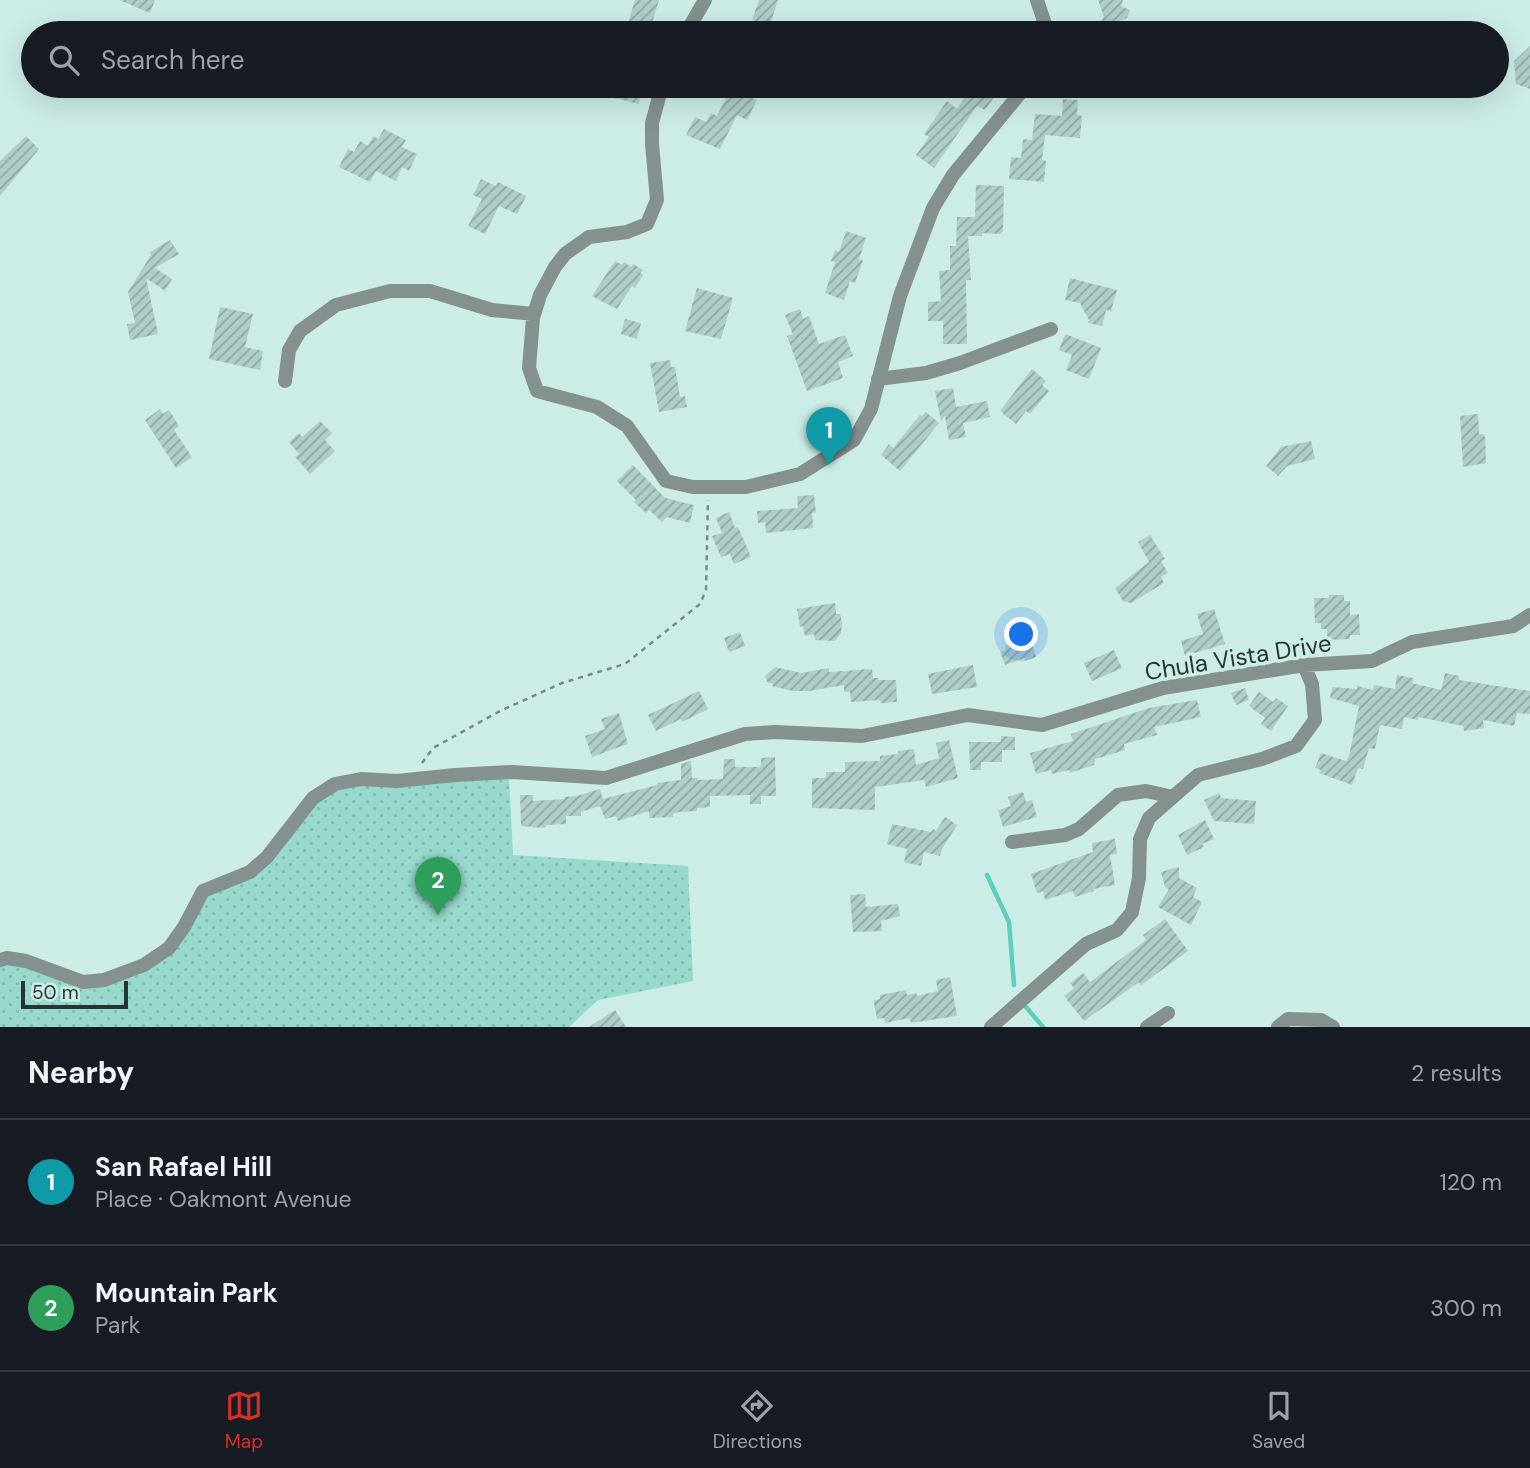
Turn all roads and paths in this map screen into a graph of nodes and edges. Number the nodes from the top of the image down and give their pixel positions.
1 (705, 0) edge
2 (1037, 0) edge
3 (693, 21) edge
4 (1044, 21) edge
5 (659, 98) edge
6 (1016, 98) edge
7 (534, 314) junction
8 (1051, 329) dead end
9 (878, 379) junction
10 (285, 381) dead end
11 (709, 487) junction
12 (1530, 615) edge
13 (1304, 665) junction
14 (409, 780) junction
15 (1173, 797) junction
16 (1012, 842) dead end
17 (0, 960) edge
18 (1168, 1013) dead end
19 (990, 1027) edge
20 (1147, 1027) edge
21 (1278, 1027) edge
22 (1333, 1027) edge

1 - 3 street
2 - 4 street
5 - 7 street
6 - 9 street
7 - 10 street
7 - 11 street
8 - 9 street
9 - 11 street
11 - 14 path
12 - 13 street, Chula Vista Drive
13 - 14 street, Chula Vista Drive
13 - 15 street
14 - 17 street, Chula Vista Drive
15 - 16 street
15 - 19 street
18 - 20 street
21 - 22 street

